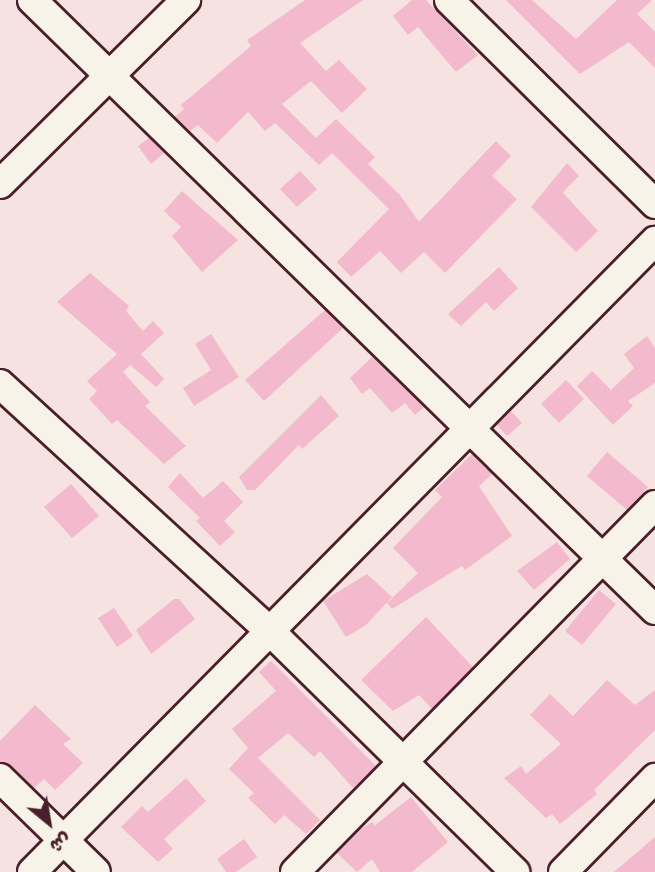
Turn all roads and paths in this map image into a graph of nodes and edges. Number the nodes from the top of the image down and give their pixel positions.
1 (32, 0) edge
2 (186, 0) edge
3 (449, 0) edge
4 (110, 75) junction
5 (0, 184) edge
6 (655, 204) edge
7 (655, 241) edge
8 (0, 384) edge
9 (470, 429) junction
10 (655, 505) edge
11 (602, 558) junction
12 (655, 610) edge
13 (270, 631) junction
14 (405, 764) junction
15 (0, 778) edge
16 (655, 778) edge
17 (64, 840) junction
18 (32, 872) edge
19 (96, 872) edge
20 (295, 872) edge
21 (515, 872) edge
22 (563, 872) edge

1 - 4 street
2 - 4 street
3 - 6 street
4 - 5 street
4 - 9 street
7 - 9 street
8 - 13 street
9 - 11 street
9 - 13 street
10 - 11 street
11 - 12 street
11 - 14 street
13 - 14 street
13 - 17 street
14 - 20 street
14 - 21 street
15 - 17 street
16 - 22 street
17 - 18 street
17 - 19 street

